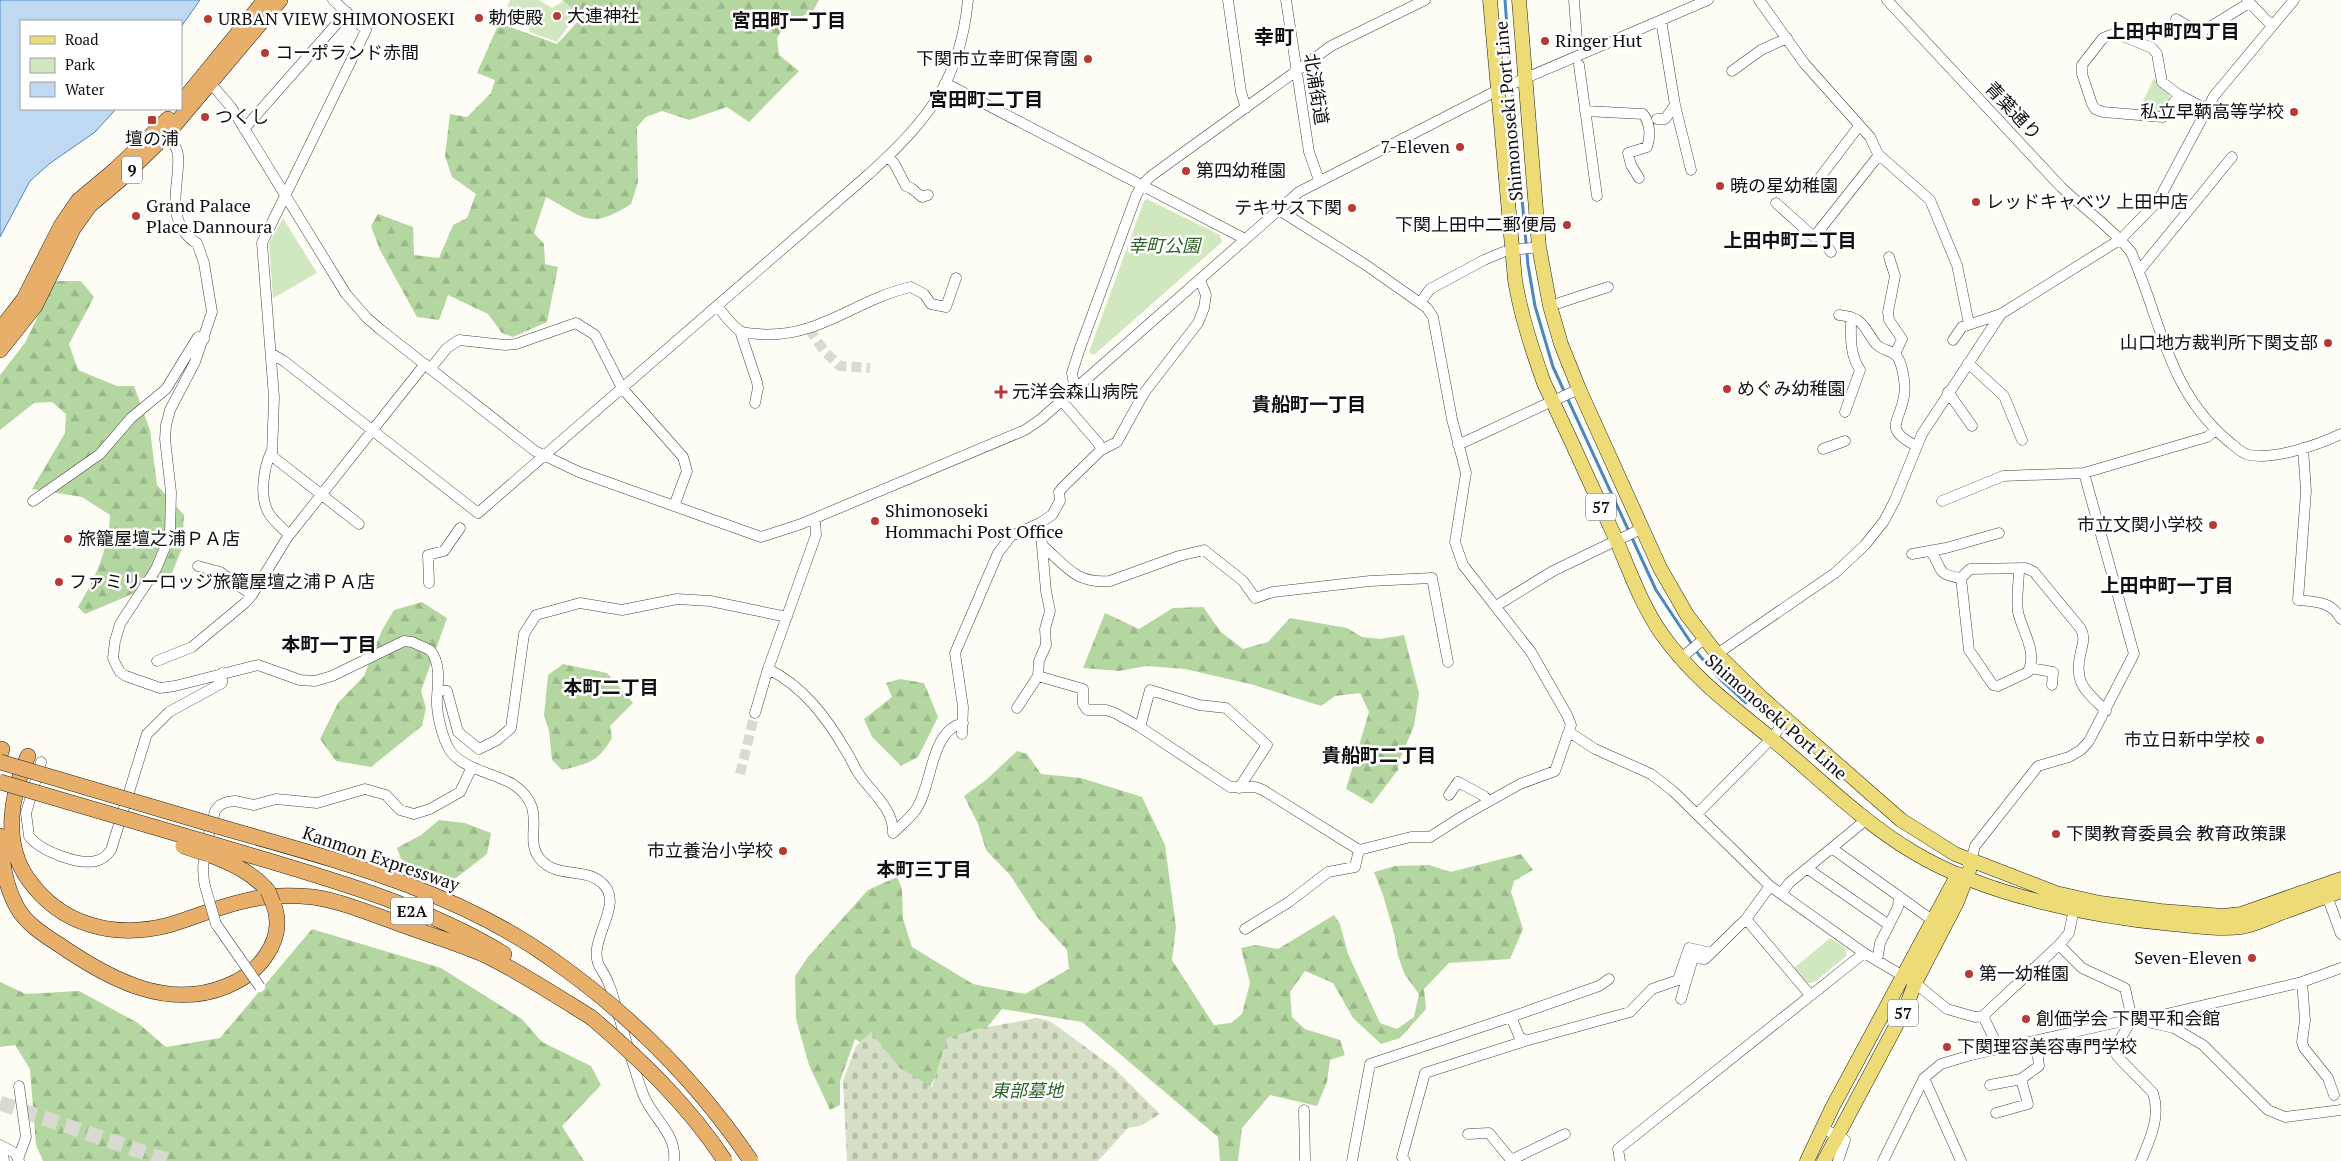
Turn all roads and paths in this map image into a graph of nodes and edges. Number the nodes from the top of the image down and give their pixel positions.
1 (265, 0) edge
2 (280, 0) edge
3 (333, 0) edge
4 (968, 0) edge
5 (1228, 0) edge
6 (1286, 0) edge
7 (1425, 0) edge
8 (1490, 0) edge
9 (1519, 0) edge
10 (1574, 0) edge
11 (1708, 0) edge
12 (1759, 0) edge
13 (1887, 0) edge
14 (2294, 0) edge
15 (2248, 2) edge
16 (347, 12) junction
17 (2176, 19) dead end
18 (1661, 20) junction
19 (2272, 26) junction
20 (1787, 38) junction
21 (1586, 52) junction
22 (1579, 65) dead end
23 (1297, 71) junction
24 (1732, 71) dead end
25 (208, 79) junction
26 (945, 84) junction
27 (1512, 84) junction
28 (2179, 95) junction
29 (182, 102) edge
30 (1675, 104) junction
31 (1246, 108) junction
32 (175, 110) edge
33 (2206, 110) junction
34 (1585, 111) junction
35 (1657, 119) dead end
36 (1859, 126) junction
37 (244, 129) junction
38 (167, 134) junction
39 (1879, 155) junction
40 (888, 157) junction
41 (2232, 157) dead end
42 (1690, 170) dead end
43 (1639, 178) dead end
44 (1320, 180) junction
45 (1142, 185) junction
46 (1812, 188) dead end
47 (928, 195) dead end
48 (285, 196) junction
49 (1597, 196) dead end
50 (1776, 203) dead end
51 (1279, 210) junction
52 (1817, 233) junction
53 (2121, 239) junction
54 (1245, 240) junction
55 (1536, 247) junction
56 (1512, 251) junction
57 (1831, 252) dead end
58 (1889, 257) dead end
59 (2139, 271) junction
60 (956, 278) dead end
61 (1200, 280) junction
62 (1608, 287) dead end
63 (1420, 303) junction
64 (1559, 303) dead end
65 (717, 306) junction
66 (2001, 314) junction
67 (1838, 315) dead end
68 (1851, 317) junction
69 (1969, 324) junction
70 (0, 330) edge
71 (740, 331) junction
72 (204, 340) junction
73 (1953, 340) dead end
74 (0, 350) edge
75 (272, 354) junction
76 (1895, 354) junction
77 (1968, 363) junction
78 (427, 366) junction
79 (622, 388) junction
80 (1075, 389) junction
81 (1576, 390) junction
82 (1948, 392) junction
83 (1062, 401) junction
84 (1552, 401) junction
85 (754, 404) dead end
86 (1845, 412) dead end
87 (1972, 426) dead end
88 (2216, 430) junction
89 (372, 431) junction
90 (2341, 434) edge
91 (2022, 440) dead end
92 (1846, 441) dead end
93 (1458, 445) junction
94 (1916, 446) junction
95 (2302, 448) junction
96 (1823, 449) dead end
97 (272, 450) junction
98 (1101, 450) junction
99 (544, 455) junction
100 (2084, 473) junction
101 (322, 495) junction
102 (33, 501) dead end
103 (1942, 501) dead end
104 (674, 506) junction
105 (815, 518) junction
106 (1040, 523) junction
107 (359, 524) dead end
108 (460, 528) dead end
109 (1641, 530) junction
110 (1999, 533) dead end
111 (289, 535) junction
112 (1616, 541) junction
113 (1043, 546) junction
114 (1930, 551) junction
115 (1912, 554) dead end
116 (198, 566) dead end
117 (2019, 568) junction
118 (1962, 578) junction
119 (429, 583) dead end
120 (252, 595) junction
121 (1496, 606) junction
122 (787, 617) junction
123 (2341, 619) edge
124 (1701, 641) junction
125 (1717, 654) junction
126 (1685, 655) junction
127 (158, 661) dead end
128 (1448, 662) dead end
129 (2030, 668) junction
130 (768, 669) junction
131 (222, 673) junction
132 (1038, 676) junction
133 (2052, 685) dead end
134 (439, 690) junction
135 (1017, 708) dead end
136 (2106, 711) junction
137 (755, 713) tunnel mouth
138 (1787, 719) junction
139 (1140, 727) junction
140 (1568, 732) junction
141 (1771, 739) junction
142 (1, 755) edge
143 (34, 759) joint
144 (472, 766) junction
145 (0, 782) edge
146 (1239, 788) junction
147 (1449, 795) dead end
148 (1488, 801) junction
149 (1697, 814) junction
150 (1867, 820) junction
151 (0, 836) edge
152 (210, 849) junction
153 (1832, 849) junction
154 (1359, 850) junction
155 (1971, 861) junction
156 (1808, 869) junction
157 (1962, 876) junction
158 (2341, 878) edge
159 (1770, 886) junction
160 (2341, 891) edge
161 (1781, 894) junction
162 (1898, 896) junction
163 (2327, 896) junction
164 (2076, 903) junction
165 (1746, 919) junction
166 (1932, 920) junction
167 (1889, 925) junction
168 (1245, 929) dead end
169 (2341, 934) edge
170 (2059, 945) junction
171 (1864, 953) junction
172 (1711, 954) junction
173 (1877, 960) junction
174 (2341, 968) edge
175 (1902, 976) junction
176 (1609, 979) dead end
177 (2302, 982) junction
178 (1916, 983) junction
179 (260, 987) dead end
180 (1810, 995) junction
181 (1681, 999) dead end
182 (1983, 1016) junction
183 (1511, 1017) junction
184 (592, 1018) junction
185 (2132, 1019) junction
186 (2036, 1041) junction
187 (1524, 1042) junction
188 (1999, 1049) junction
189 (1924, 1078) junction
190 (2021, 1079) junction
191 (1990, 1085) dead end
192 (19, 1086) dead end
193 (2334, 1095) dead end
194 (1304, 1110) dead end
195 (2341, 1110) edge
196 (1996, 1113) dead end
197 (1311, 1119) dead end
198 (1824, 1129) junction
199 (1468, 1134) dead end
200 (1565, 1134) dead end
201 (1837, 1136) junction
202 (1, 1146) edge
203 (19, 1160) edge
204 (1512, 1160) edge
205 (4, 1161) edge
206 (674, 1161) edge
207 (725, 1161) edge
208 (751, 1161) edge
209 (1304, 1161) edge
210 (1352, 1161) edge
211 (1405, 1161) edge
212 (1620, 1161) edge
213 (1807, 1161) edge
214 (1824, 1161) edge
215 (1838, 1161) edge
216 (1883, 1161) edge
217 (1961, 1161) edge
218 (2142, 1161) edge

1 - 25 highway, 9
2 - 25 highway, 9
3 - 16 street
4 - 26 street
5 - 31 street
6 - 23 street, 北浦街道
7 - 23 street
8 - 27 main road, Shimonoseki Port Line / 57
9 - 27 main road, Shimonoseki Port Line / 57
10 - 21 street
11 - 18 street
12 - 20 street
13 - 53 street, 青葉通り
14 - 19 street
15 - 17 street
15 - 19 street
16 - 37 street
16 - 48 street
18 - 21 street
18 - 30 street
19 - 33 street
20 - 24 street
20 - 36 street
21 - 27 street
22 - 34 street
23 - 31 street
23 - 44 street, 北浦街道
25 - 29 highway, 9
25 - 37 street
25 - 38 highway, 9
26 - 40 street
26 - 45 street
27 - 44 street
27 - 55 main road, Shimonoseki Port Line / 57
27 - 56 main road, Shimonoseki Port Line / 57
28 - 28 street
28 - 33 street
30 - 35 street
30 - 42 street
31 - 45 street
32 - 70 highway, 9
33 - 53 street
34 - 43 street
34 - 49 street
36 - 39 street
36 - 46 street
37 - 48 street
38 - 72 street
38 - 74 highway, 9
39 - 52 street
39 - 69 street
40 - 47 street
40 - 65 street
41 - 59 street
44 - 51 street
45 - 54 street
45 - 80 street
48 - 75 street
48 - 78 street
50 - 52 street
51 - 54 street
51 - 63 street
52 - 57 street
53 - 59 street, 青葉通り
53 - 66 street
54 - 61 street
55 - 56 street
55 - 81 main road, Shimonoseki Port Line / 57
56 - 63 street
56 - 84 main road, Shimonoseki Port Line / 57
58 - 76 street
59 - 88 street, 青葉通り
60 - 71 street
61 - 80 street
61 - 98 street
62 - 64 street
63 - 93 street
65 - 71 street
65 - 79 street
66 - 69 street
66 - 77 street
67 - 68 street
68 - 76 street
68 - 86 street
69 - 73 street
71 - 85 street
72 - 102 street
72 - 131 street
75 - 89 street
75 - 97 street
76 - 94 street
77 - 82 street
77 - 91 street
78 - 79 street
78 - 89 street
78 - 99 street
79 - 99 street
79 - 104 street
80 - 83 street
81 - 84 street
81 - 109 main road, Shimonoseki Port Line / 57
82 - 87 street
82 - 94 street
83 - 98 street
83 - 105 street
84 - 93 street
84 - 112 main road, Shimonoseki Port Line / 57
88 - 95 street, 青葉通り
88 - 100 street
89 - 99 street
89 - 101 street
90 - 95 street, 青葉通り
92 - 96 street
93 - 121 street
94 - 125 street
95 - 123 street
97 - 101 street
97 - 111 street
98 - 106 street
99 - 104 street
100 - 103 street
100 - 136 street
101 - 107 street
101 - 111 street
104 - 105 street
105 - 122 street
106 - 113 street
106 - 130 street
108 - 119 street
109 - 112 street
109 - 124 main road, Shimonoseki Port Line / 57
110 - 114 street
111 - 120 street
112 - 121 street
112 - 126 main road, Shimonoseki Port Line / 57
113 - 128 street
113 - 132 street
114 - 115 street
114 - 118 street
116 - 120 street
117 - 118 street
117 - 129 street
117 - 136 street
118 - 129 street
120 - 127 street
121 - 140 street
122 - 130 street
122 - 134 street
124 - 125 main road, Shimonoseki Port Line / 57
124 - 126 street
125 - 138 main road, Shimonoseki Port Line / 57
126 - 141 main road, Shimonoseki Port Line / 57
129 - 133 street
130 - 137 street
131 - 134 street
131 - 143 street
132 - 135 street
132 - 139 street
134 - 144 street
136 - 155 street
138 - 141 street
138 - 155 main road, Shimonoseki Port Line / 57
139 - 146 street
139 - 146 street
140 - 148 street
140 - 149 street
141 - 149 street
141 - 150 main road, Shimonoseki Port Line / 57
142 - 208 highway, Kanmon Expressway / E2A, bridge
143 - 184 highway
144 - 179 street, bridge
144 - 206 street
145 - 152 highway, bridge
146 - 154 street
147 - 148 street
148 - 154 street
149 - 159 street
150 - 153 street
150 - 157 main road, Shimonoseki Port Line / 57
151 - 152 highway
152 - 184 highway, Kanmon Expressway / E2A
153 - 156 street
153 - 162 street
154 - 168 street
155 - 157 main road, 57
155 - 164 main road, Shimonoseki Port Line
156 - 161 street
156 - 167 street
157 - 164 main road, Shimonoseki Port Line
157 - 166 main road, 57
157 - 178 main road, 57
158 - 164 main road
159 - 161 street
159 - 165 street
160 - 163 main road
161 - 171 street
162 - 166 street
162 - 167 street
163 - 164 main road
163 - 169 street
164 - 170 street
165 - 172 street
165 - 180 street
166 - 175 main road, 57
167 - 173 street
170 - 182 street
170 - 185 street
171 - 173 street
171 - 180 street
172 - 181 street
172 - 187 street
173 - 175 street
174 - 177 street
175 - 178 street
175 - 198 main road, 57
176 - 183 street
177 - 185 street
177 - 193 street
178 - 182 street
178 - 201 main road, 57
180 - 212 street
182 - 188 street
183 - 187 street
183 - 210 street
184 - 207 highway, Kanmon Expressway / E2A, bridge
185 - 186 street
185 - 195 street
185 - 218 street
186 - 188 street
186 - 190 street
187 - 211 street
188 - 189 street
189 - 216 street
189 - 217 street
190 - 191 street
190 - 196 street
192 - 203 street
194 - 209 street
197 - 209 street
198 - 201 street
198 - 213 main road, 57
199 - 204 street
200 - 204 street
201 - 214 main road, 57
201 - 215 street
202 - 203 street
202 - 205 street

